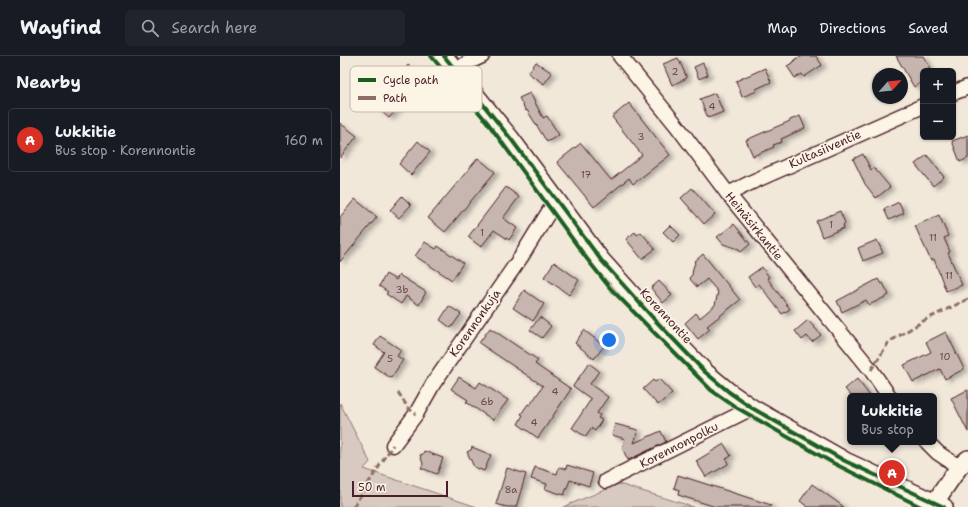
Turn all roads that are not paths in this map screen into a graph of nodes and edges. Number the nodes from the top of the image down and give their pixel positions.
1 (444, 56) edge
2 (482, 56) edge
3 (620, 56) edge
4 (452, 66) edge
5 (463, 66) edge
6 (968, 87) edge
7 (956, 92) edge
8 (482, 103) edge
9 (920, 107) edge
10 (728, 194) junction
11 (558, 202) junction
12 (888, 393) edge
13 (752, 408) junction
14 (393, 445) dead end
15 (930, 445) edge
16 (963, 463) edge
17 (606, 481) dead end
18 (939, 505) edge

1 - 4 street, Korennontie
2 - 5 street
3 - 10 street, Heinäsirkantie
6 - 7 street
8 - 11 street, Korennontie
9 - 10 street, Kultasiiventie
10 - 12 street, Heinäsirkantie
11 - 13 street, Korennontie
11 - 14 street, Korennonkuja
13 - 17 street, Korennonpolku
13 - 18 street, Korennontie
15 - 16 street
16 - 18 street

